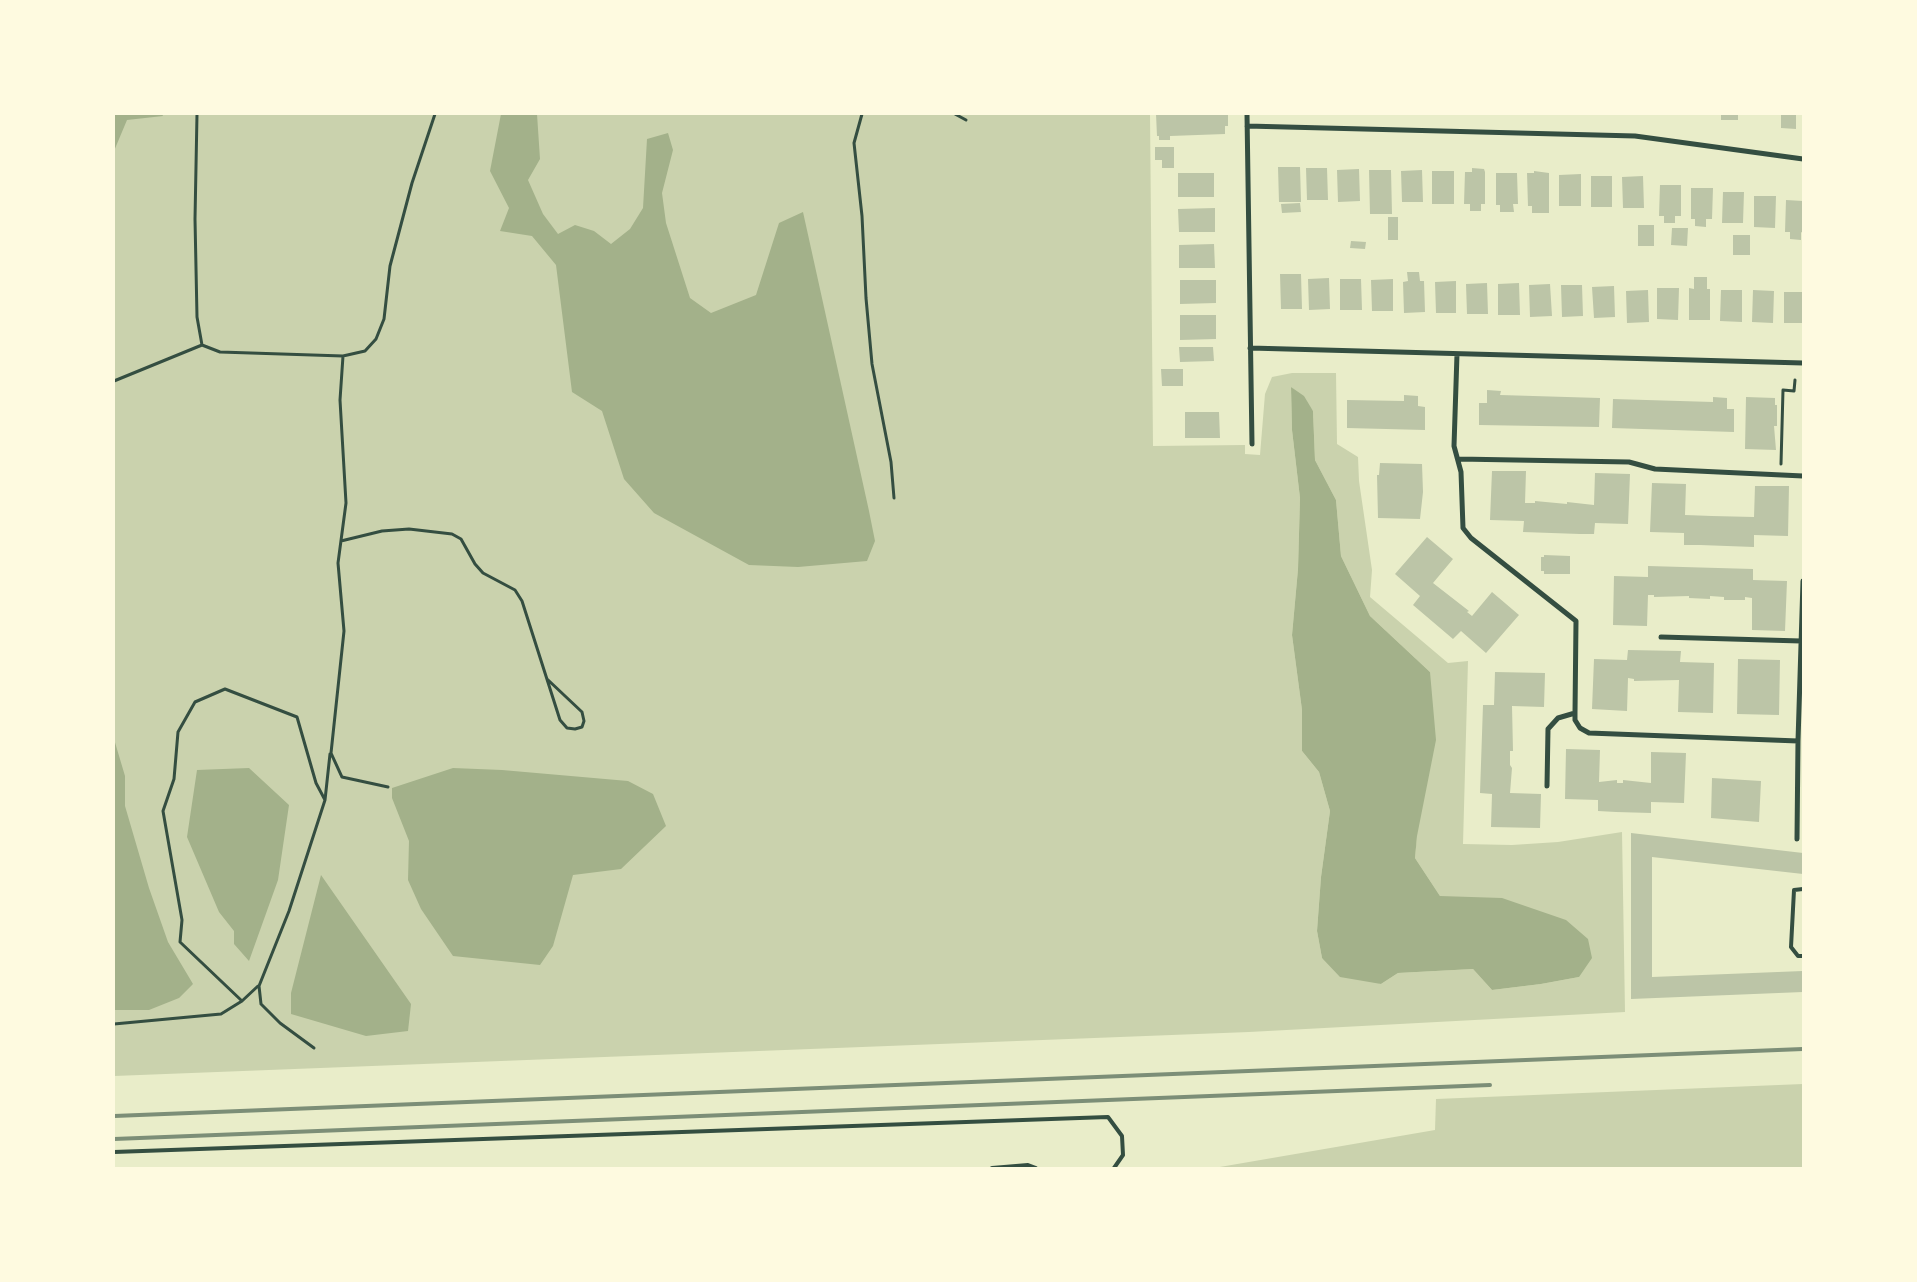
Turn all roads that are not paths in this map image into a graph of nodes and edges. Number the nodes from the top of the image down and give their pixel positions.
1 (1247, 114) edge
2 (1247, 126) junction
3 (1803, 159) edge
4 (1250, 348) junction
5 (1457, 354) junction
6 (1803, 363) edge
7 (1252, 444) dead end
8 (1458, 459) junction
9 (1803, 476) edge
10 (1803, 581) edge
11 (1661, 637) dead end
12 (1802, 642) junction
13 (1575, 713) junction
14 (1798, 741) junction
15 (1547, 786) dead end
16 (1797, 839) dead end
17 (1803, 889) edge
18 (1803, 956) edge
19 (114, 1152) edge
20 (992, 1168) edge
21 (1036, 1168) edge
22 (1114, 1168) edge

1 - 2 street
2 - 3 street
2 - 4 street
4 - 5 street
4 - 7 street
5 - 6 street
5 - 8 street
8 - 9 street
8 - 13 street
10 - 12 street
11 - 12 street
12 - 14 street
13 - 14 street
13 - 15 street
14 - 16 street
17 - 18 lane
19 - 22 lane
20 - 21 lane

